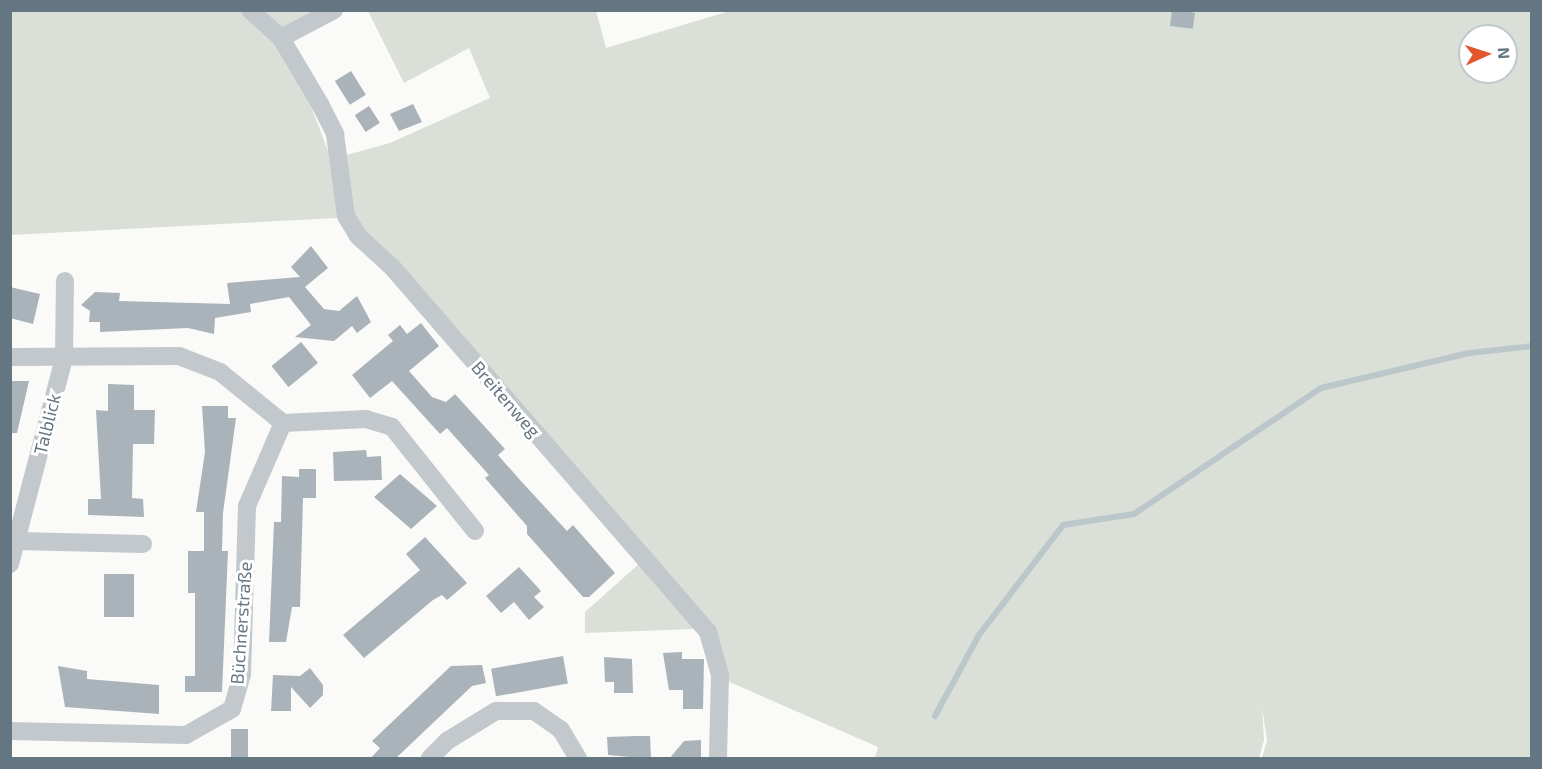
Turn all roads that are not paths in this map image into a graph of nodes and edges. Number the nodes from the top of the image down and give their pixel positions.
1 (250, 10) edge
2 (334, 10) edge
3 (281, 38) junction
4 (65, 281) dead end
5 (10, 357) edge
6 (63, 358) junction
7 (283, 423) junction
8 (475, 531) dead end
9 (17, 541) junction
10 (143, 544) dead end
11 (10, 564) edge
12 (10, 731) edge
13 (430, 759) edge
14 (578, 759) edge
15 (718, 759) edge

1 - 3 street, Breitenweg
2 - 3 street
3 - 15 street, Breitenweg
4 - 6 street, Talblick
5 - 6 street
6 - 7 street
6 - 9 street, Talblick
7 - 8 street
7 - 12 street, Büchnerstraße
9 - 10 street
9 - 11 street, Talblick
13 - 14 street

